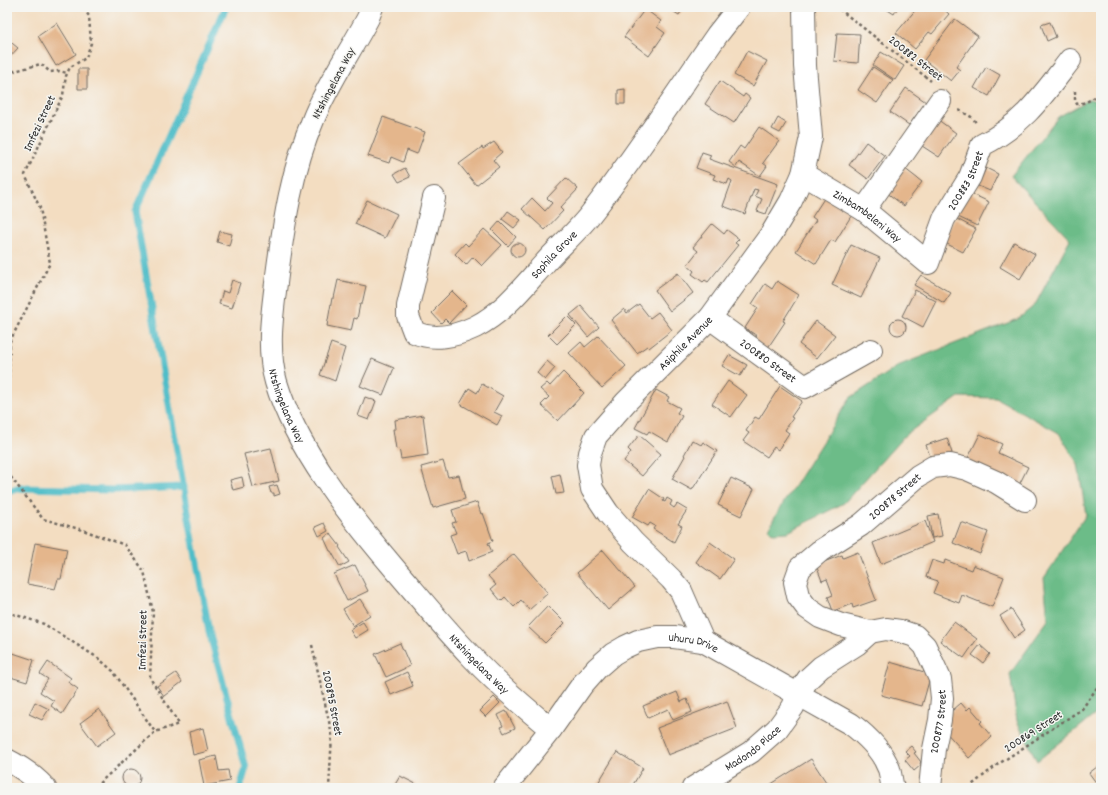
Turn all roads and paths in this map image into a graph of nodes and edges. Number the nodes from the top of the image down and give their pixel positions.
1 (82, 7) edge
2 (372, 7) edge
3 (739, 7) edge
4 (804, 7) edge
5 (834, 7) edge
6 (1070, 60) dead end
7 (7, 73) edge
8 (67, 73) junction
9 (1049, 87) junction
10 (1101, 90) edge
11 (940, 100) junction
12 (982, 145) junction
13 (802, 174) junction
14 (434, 198) dead end
15 (864, 210) junction
16 (928, 263) joint
17 (710, 318) junction
18 (871, 350) dead end
19 (7, 414) edge
20 (7, 472) edge
21 (1025, 500) dead end
22 (798, 596) joint
23 (7, 612) edge
24 (870, 632) junction
25 (703, 642) junction
26 (312, 645) dead end
27 (1101, 682) edge
28 (798, 694) junction
29 (551, 729) junction
30 (155, 732) junction
31 (7, 760) edge
32 (45, 788) edge
33 (94, 788) edge
34 (330, 788) edge
35 (504, 788) edge
36 (693, 788) edge
37 (893, 788) edge
38 (930, 788) edge
39 (968, 788) edge

1 - 8 path
2 - 29 street, Ntshingelana Way
3 - 14 street, Sophila Grove
4 - 13 street, Asiphile Avenue
5 - 11 path, 200882 Street
6 - 9 street, 200883 Street
7 - 8 path
8 - 19 path, Imfezi Street
9 - 10 path
9 - 12 street, 200883 Street
11 - 12 path, 200882 Street
11 - 15 street
12 - 16 street, 200883 Street
13 - 15 street, Zimbambeleni Way
13 - 17 street, Asiphile Avenue
15 - 16 street, Zimbambeleni Way
17 - 18 street, 200880 Street
17 - 25 street, Asiphile Avenue
20 - 30 path, Imfezi Street
21 - 22 street, 200878 Street
22 - 24 street, 200877 Street
23 - 30 path
24 - 28 street
24 - 38 street, 200877 Street
25 - 28 street, Uhuru Drive
25 - 29 street, Uhuru Drive
26 - 34 path, 200895 Street
27 - 39 path, 200869 Street
28 - 36 street, Madondo Place
28 - 37 street, Uhuru Drive
29 - 35 street, Uhuru Drive
30 - 33 path, Imfezi Street
31 - 32 street

